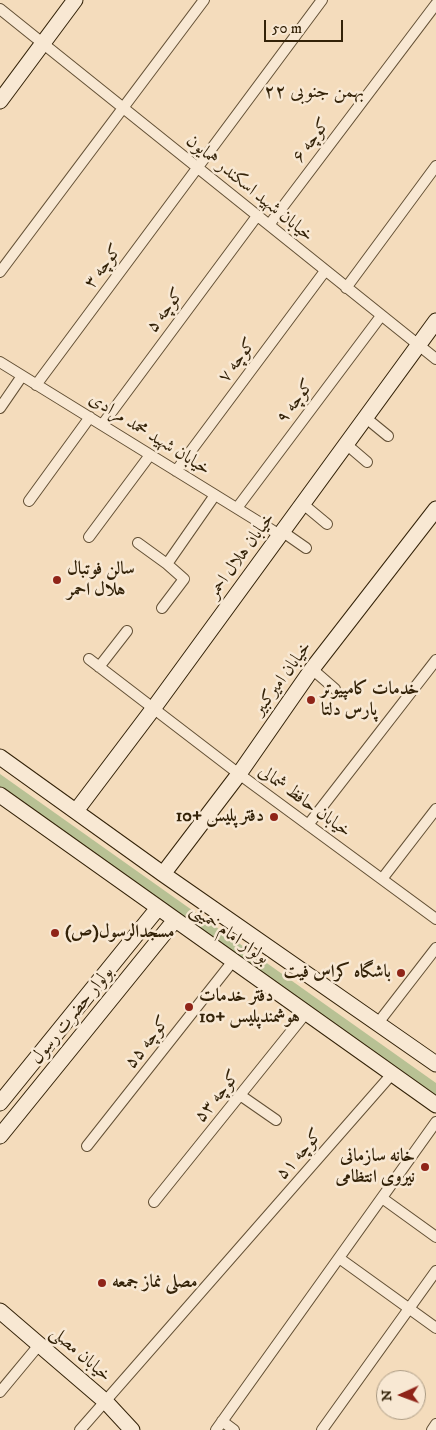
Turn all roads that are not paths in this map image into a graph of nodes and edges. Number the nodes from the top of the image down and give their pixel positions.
1 (75, 0) edge
2 (204, 0) edge
3 (322, 0) edge
4 (436, 4) edge
5 (0, 9) edge
6 (43, 44) junction
7 (0, 101) edge
8 (123, 108) junction
9 (436, 166) edge
10 (197, 168) junction
11 (257, 216) junction
12 (268, 225) junction
13 (325, 271) junction
14 (0, 272) edge
15 (346, 288) junction
16 (381, 316) junction
17 (436, 321) edge
18 (418, 346) junction
19 (436, 359) edge
20 (0, 362) edge
21 (22, 376) junction
22 (36, 385) junction
23 (0, 408) edge
24 (90, 418) junction
25 (366, 418) junction
26 (102, 425) junction
27 (388, 436) dead end
28 (346, 444) junction
29 (150, 455) junction
30 (367, 462) dead end
31 (176, 471) junction
32 (215, 495) junction
33 (29, 501) dead end
34 (303, 504) junction
35 (238, 508) junction
36 (436, 509) edge
37 (327, 524) dead end
38 (282, 533) junction
39 (88, 537) dead end
40 (138, 543) dead end
41 (306, 548) dead end
42 (167, 564) junction
43 (162, 608) dead end
44 (127, 632) dead end
45 (89, 659) dead end
46 (436, 660) edge
47 (99, 667) junction
48 (312, 669) junction
49 (335, 689) dead end
50 (153, 709) junction
51 (0, 757) edge
52 (239, 774) junction
53 (0, 795) edge
54 (436, 809) edge
55 (76, 811) junction
56 (308, 825) junction
57 (164, 874) junction
58 (382, 879) junction
59 (158, 908) junction
60 (436, 919) edge
61 (175, 920) junction
62 (147, 922) junction
63 (162, 935) junction
64 (436, 948) edge
65 (234, 961) junction
66 (306, 1013) junction
67 (378, 1023) junction
68 (436, 1064) edge
69 (392, 1074) junction
70 (240, 1095) junction
71 (0, 1102) edge
72 (436, 1105) edge
73 (276, 1120) dead end
74 (436, 1122) edge
75 (0, 1136) edge
76 (87, 1146) dead end
77 (382, 1198) junction
78 (154, 1202) dead end
79 (436, 1237) edge
80 (339, 1258) junction
81 (436, 1271) edge
82 (409, 1309) junction
83 (0, 1311) edge
84 (436, 1328) edge
85 (39, 1345) junction
86 (0, 1392) edge
87 (106, 1402) junction
88 (222, 1421) junction
89 (80, 1430) edge
90 (132, 1430) edge
91 (216, 1430) edge
92 (234, 1430) edge
93 (322, 1430) edge

1 - 6 street
2 - 8 street
3 - 10 street, کوچه ۳
4 - 12 street, کوچه ۶
5 - 6 street, خیابان شهید اسکندر همایون
6 - 7 street
6 - 8 street, خیابان شهید اسکندر همایون
8 - 10 street, خیابان شهید اسکندر همایون
8 - 14 street
9 - 15 street
10 - 11 street, خیابان شهید اسکندر همایون
10 - 22 street, کوچه ۳
11 - 12 street, خیابان شهید اسکندر همایون
11 - 26 street, کوچه ۵
12 - 13 street, خیابان شهید اسکندر همایون
13 - 15 street, خیابان شهید اسکندر همایون
13 - 31 street, کوچه ۷
15 - 16 street, خیابان شهید اسکندر همایون
16 - 18 street, خیابان شهید اسکندر همایون
16 - 35 street, کوچه ۹
17 - 18 street, خیابان هلال احمر
18 - 19 street, خیابان شهید اسکندر همایون
18 - 25 street, خیابان هلال احمر
20 - 21 street, خیابان شهید محمد مرادی
21 - 22 street, خیابان شهید محمد مرادی
21 - 23 street
22 - 24 street, خیابان شهید محمد مرادی
24 - 26 street, خیابان شهید محمد مرادی
24 - 33 street
25 - 27 street
25 - 28 street, خیابان هلال احمر
26 - 29 street, خیابان شهید محمد مرادی
28 - 30 street
28 - 34 street, خیابان هلال احمر
29 - 31 street, خیابان شهید محمد مرادی
29 - 39 street
31 - 32 street, خیابان شهید محمد مرادی
32 - 35 street, خیابان شهید محمد مرادی
32 - 42 street
34 - 37 street
34 - 38 street, خیابان هلال احمر
35 - 38 street, خیابان شهید محمد مرادی
36 - 48 street, خیابان امیرکبیر
38 - 41 street, خیابان شهید محمد مرادی
38 - 50 street, خیابان هلال احمر
40 - 42 street
42 - 43 street
44 - 47 street
45 - 47 street, خیابان حافظ شمالی
46 - 56 street
47 - 50 street, خیابان حافظ شمالی
48 - 49 street
48 - 52 street, خیابان امیرکبیر
50 - 52 street, خیابان حافظ شمالی
50 - 55 street, خیابان هلال احمر
51 - 55 street, بولوار امام خمینی
52 - 56 street, خیابان حافظ شمالی
52 - 57 street, خیابان امیرکبیر
53 - 59 street, بولوار امام خمینی
54 - 58 street
55 - 57 street, بولوار امام خمینی
56 - 58 street, خیابان حافظ شمالی
57 - 67 street, بولوار امام خمینی
58 - 60 street, خیابان حافظ شمالی
59 - 61 street, بولوار امام خمینی
59 - 62 street, بولوار حضرت رسول
61 - 63 street, بولوار حضرت رسول
61 - 65 street, بولوار امام خمینی
62 - 63 street
62 - 71 street, بولوار حضرت رسول
63 - 75 street, بولوار حضرت رسول
64 - 67 street
65 - 66 street, بولوار امام خمینی
65 - 76 street, کوچه ۵۵
66 - 69 street, بولوار امام خمینی
66 - 70 street, کوچه ۵۳
67 - 68 street, بولوار امام خمینی
69 - 72 street, بولوار امام خمینی
69 - 87 street, کوچه ۵۱
70 - 73 street
70 - 78 street, کوچه ۵۳
74 - 77 street
77 - 79 street
77 - 80 street
80 - 82 street
80 - 88 street
81 - 82 street
82 - 84 street
82 - 93 street
83 - 85 street, خیابان مصلی
85 - 86 street
85 - 87 street, خیابان مصلی
87 - 89 street
87 - 90 street, خیابان مصلی
88 - 91 street
88 - 92 street

